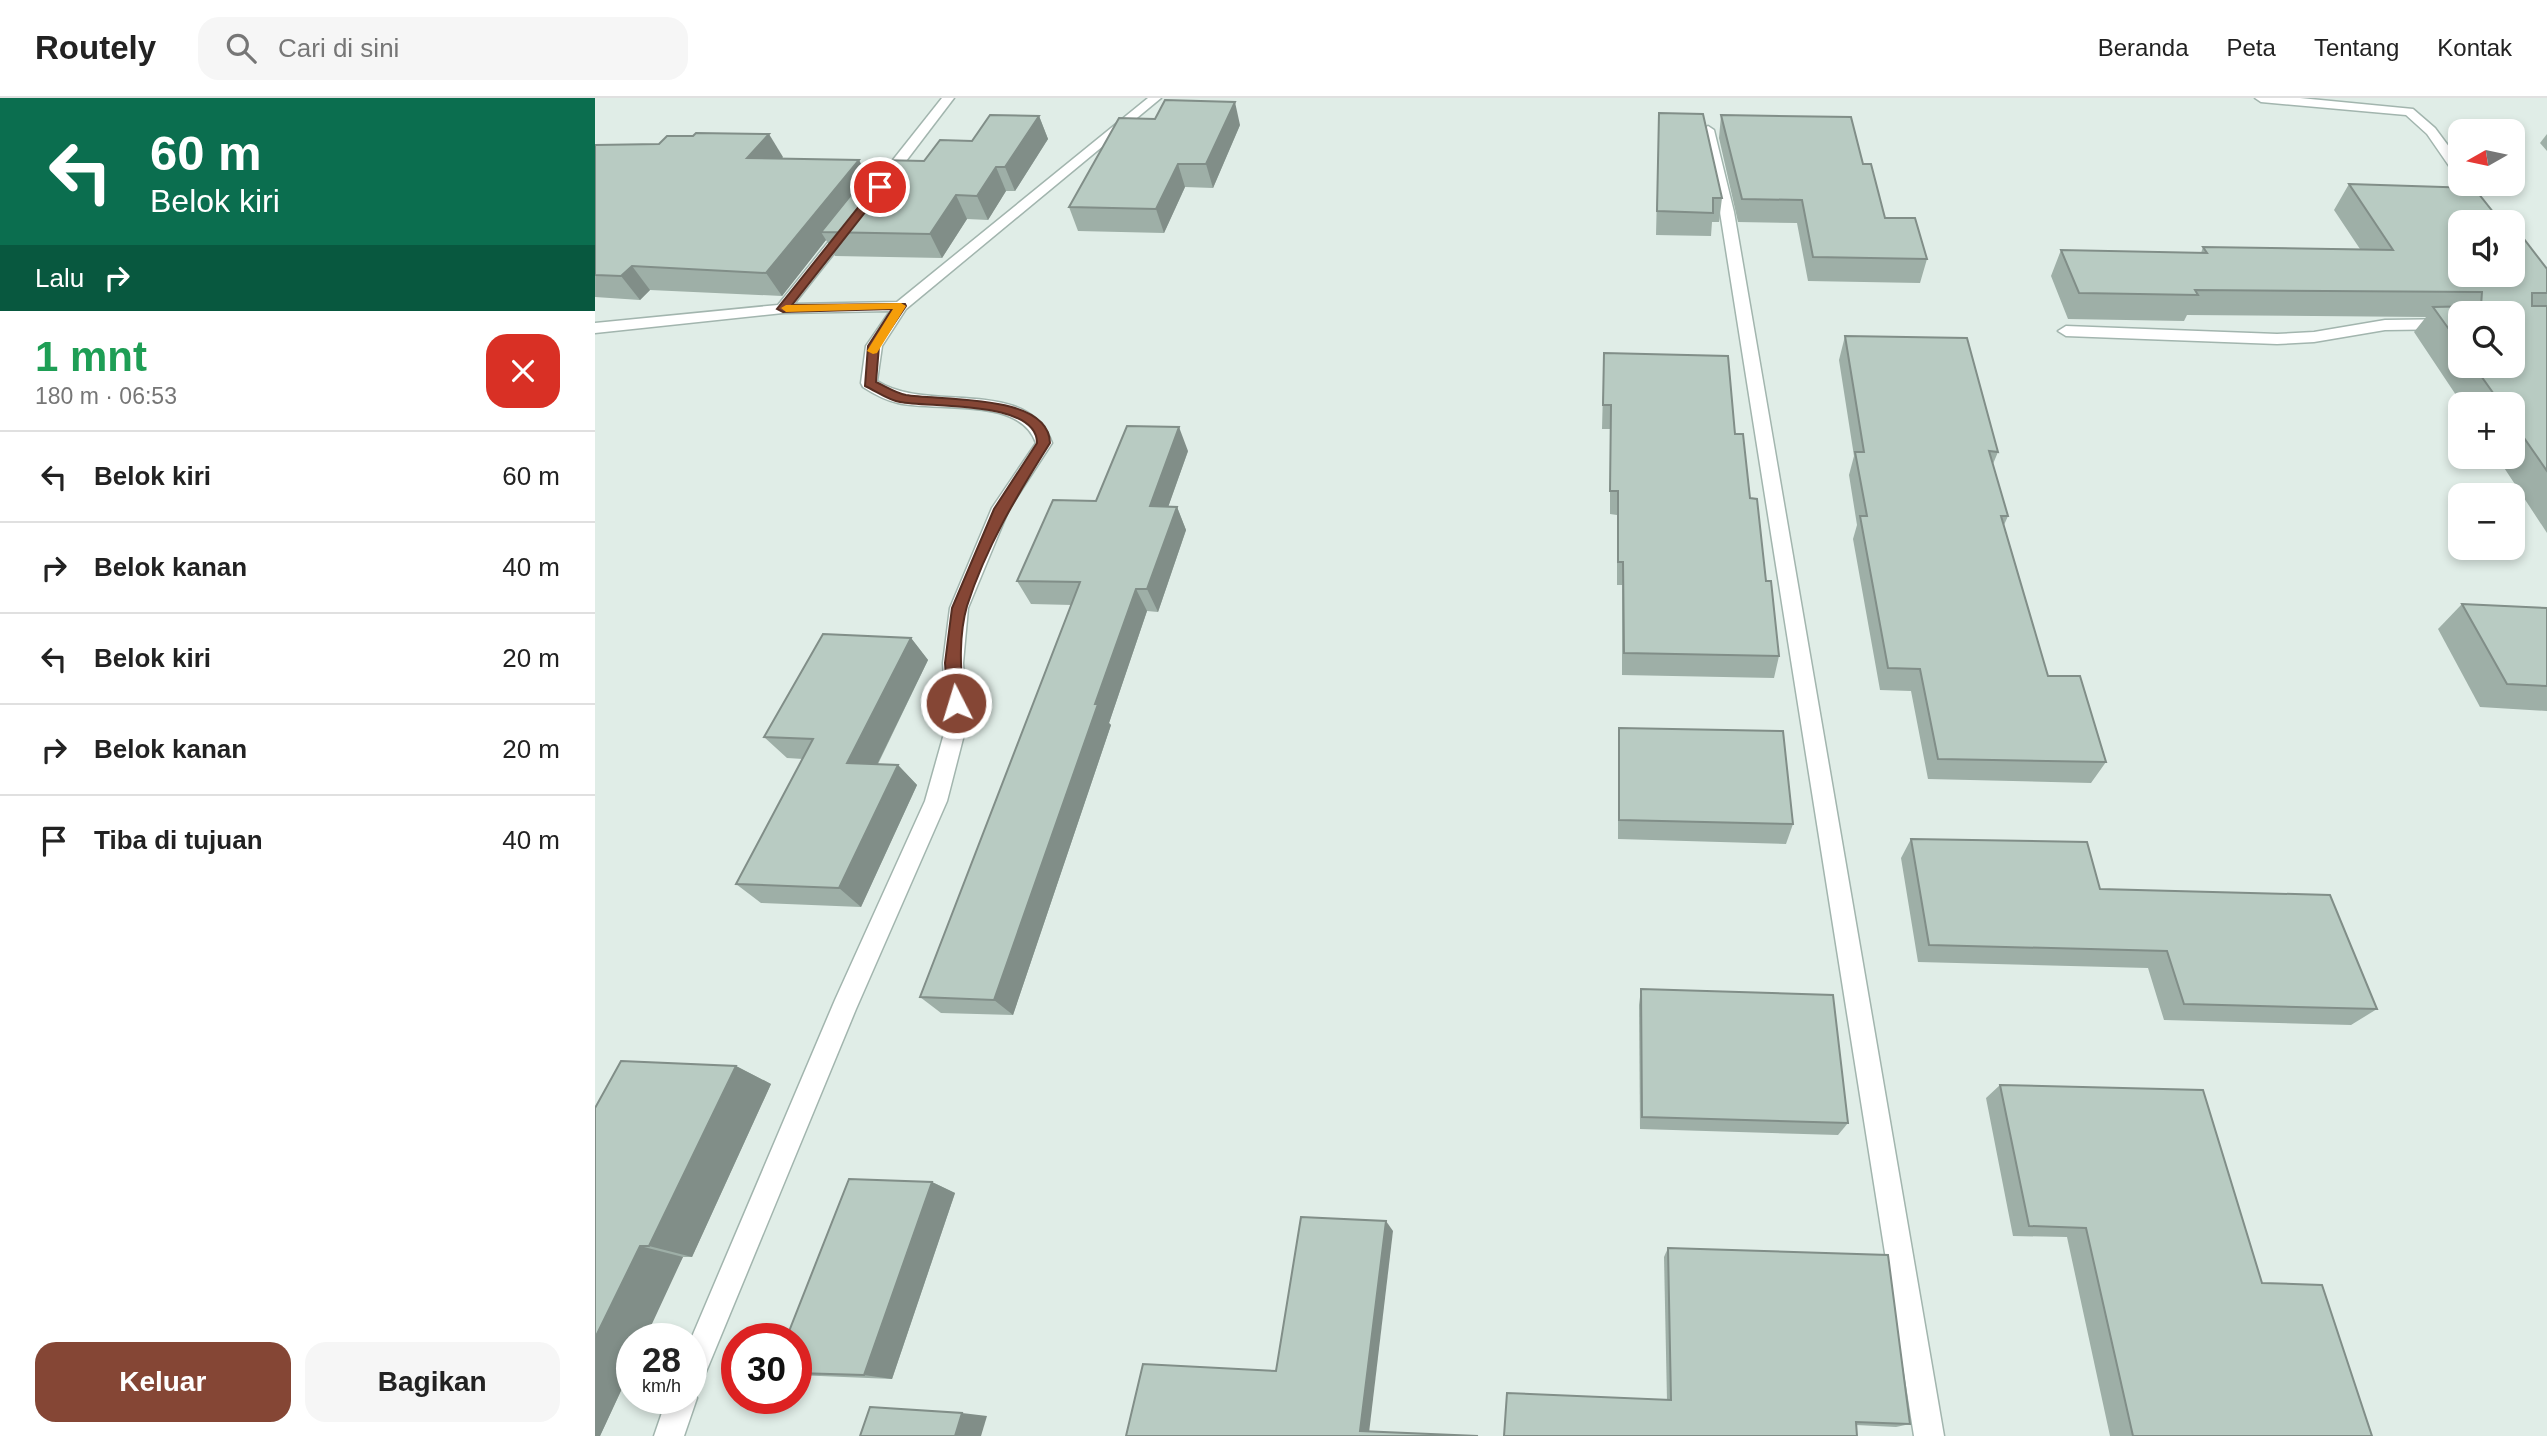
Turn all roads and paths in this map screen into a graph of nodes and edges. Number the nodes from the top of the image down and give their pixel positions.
1 (948, 98) edge
2 (1155, 98) edge
3 (2261, 98) edge
4 (1708, 130) edge
5 (2448, 155) edge
6 (871, 197) edge
7 (855, 218) edge
8 (901, 306) junction
9 (783, 309) junction
10 (2448, 324) edge
11 (595, 328) edge
12 (2066, 331) dead end
13 (707, 1336) edge
14 (677, 1414) edge
15 (669, 1436) edge
16 (1929, 1436) edge

1 - 6 street
2 - 8 street
3 - 5 street
4 - 16 street
7 - 9 street
8 - 9 street
8 - 13 street
9 - 11 street
10 - 12 street
14 - 15 street

